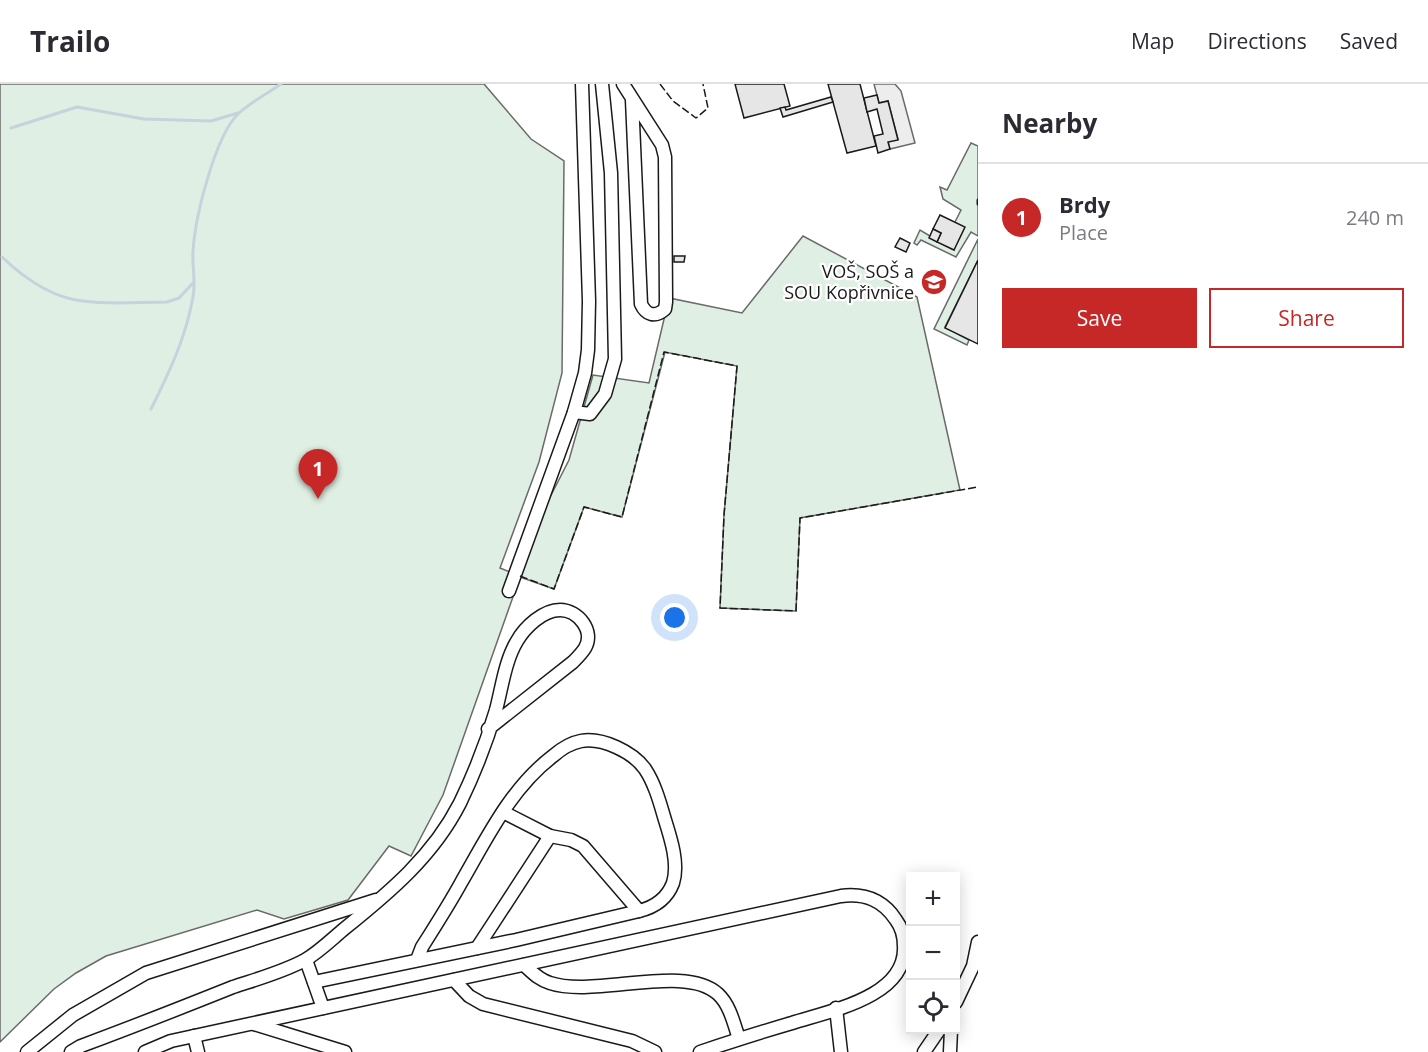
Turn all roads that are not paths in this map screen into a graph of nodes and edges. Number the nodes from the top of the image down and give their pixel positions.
1 (582, 84) edge
2 (602, 84) edge
3 (623, 84) edge
4 (632, 100) junction
5 (574, 412) junction
6 (509, 591) dead end
7 (488, 729) junction
8 (503, 812) junction
9 (550, 836) junction
10 (383, 898) junction
11 (639, 911) junction
12 (978, 942) edge
13 (477, 948) junction
14 (306, 960) junction
15 (417, 960) junction
16 (524, 965) junction
17 (454, 980) junction
18 (314, 982) junction
19 (960, 994) edge
20 (323, 1008) junction
21 (836, 1008) junction
22 (252, 1024) junction
23 (936, 1034) edge
24 (951, 1034) edge
25 (194, 1036) junction
26 (739, 1039) junction
27 (27, 1052) edge
28 (71, 1052) edge
29 (145, 1052) edge
30 (198, 1052) edge
31 (345, 1052) edge
32 (655, 1052) edge
33 (700, 1052) edge
34 (841, 1052) edge
35 (924, 1052) edge
36 (950, 1052) edge

1 - 5 lane
2 - 5 lane
3 - 4 lane
4 - 4 lane
5 - 6 lane
7 - 7 lane
7 - 10 lane
8 - 9 lane
8 - 11 lane
8 - 15 lane
9 - 11 lane
9 - 13 lane
10 - 14 lane
10 - 27 lane
11 - 13 lane
12 - 19 lane
13 - 15 lane
14 - 18 lane
14 - 28 lane
15 - 18 lane
16 - 17 lane
16 - 21 lane
16 - 26 lane
17 - 20 lane
17 - 32 lane
18 - 20 lane
20 - 22 lane
21 - 26 lane
21 - 34 lane
22 - 25 lane
22 - 31 lane
23 - 35 lane
24 - 36 lane
25 - 29 lane
25 - 30 lane
26 - 33 lane

